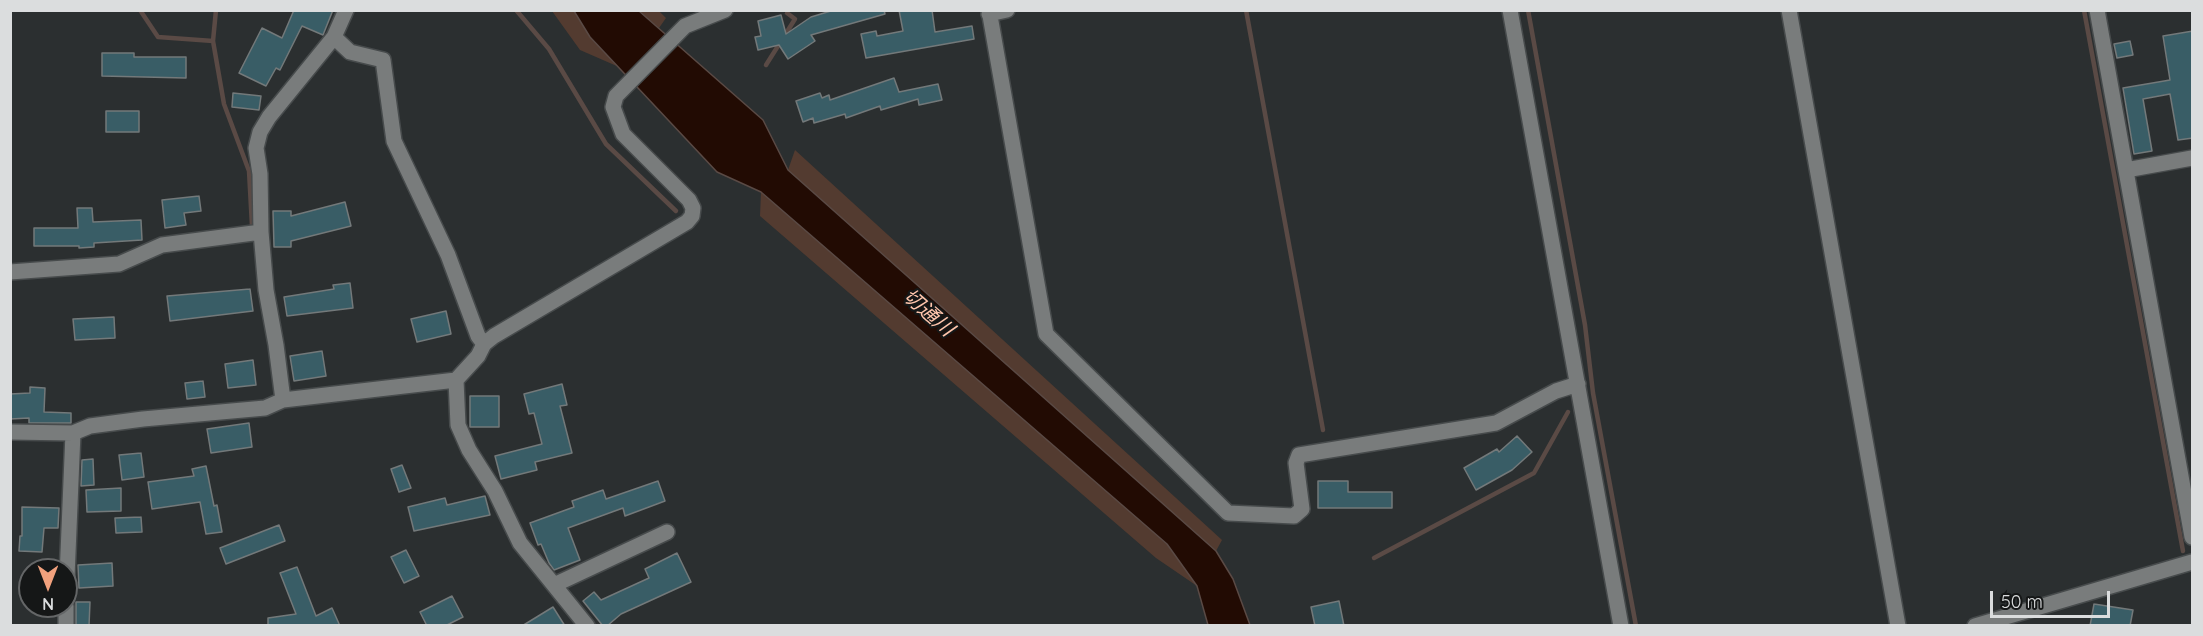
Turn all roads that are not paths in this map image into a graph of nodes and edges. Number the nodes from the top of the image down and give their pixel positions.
1 (346, 10) edge
2 (725, 10) edge
3 (1007, 10) edge
4 (1509, 10) edge
5 (1789, 10) edge
6 (2097, 10) edge
7 (989, 12) edge
8 (334, 37) junction
9 (2193, 158) edge
10 (2126, 170) junction
11 (261, 232) junction
12 (10, 272) edge
13 (484, 344) junction
14 (456, 380) junction
15 (1578, 384) junction
16 (283, 400) junction
17 (10, 432) edge
18 (73, 433) junction
19 (668, 532) dead end
20 (2193, 537) edge
21 (68, 558) edge
22 (2193, 562) edge
23 (554, 585) junction
24 (586, 626) edge
25 (1621, 626) edge
26 (1898, 626) edge
27 (1975, 626) edge

1 - 8 street
2 - 13 street
3 - 7 street
4 - 15 street
5 - 26 street
6 - 10 street
7 - 15 street
8 - 11 street
8 - 13 street
9 - 10 street
10 - 20 street
11 - 12 street
11 - 16 street
13 - 14 street
14 - 16 street
14 - 23 street
15 - 25 street
16 - 18 street
17 - 18 street
18 - 21 street
19 - 23 street
22 - 27 street
23 - 24 street

